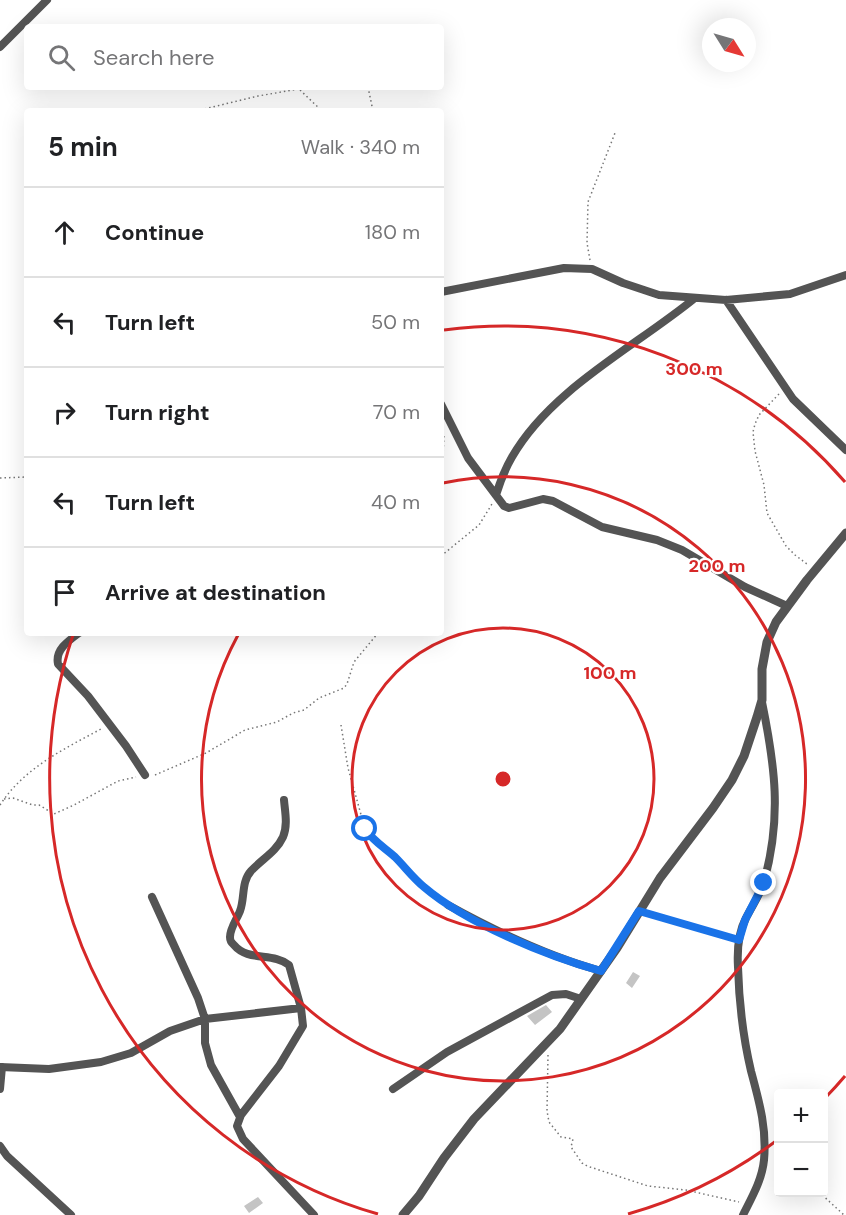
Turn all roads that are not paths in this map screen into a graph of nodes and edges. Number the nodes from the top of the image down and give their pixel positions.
1 (47, 0) edge
2 (0, 47) edge
3 (846, 275) edge
4 (444, 291) edge
5 (695, 298) junction
6 (726, 300) junction
7 (444, 410) edge
8 (846, 450) edge
9 (496, 495) junction
10 (846, 533) edge
11 (788, 606) junction
12 (76, 636) edge
13 (762, 700) junction
14 (145, 775) road end
15 (284, 800) dead end
16 (152, 897) dead end
17 (448, 905) road end
18 (601, 971) junction
19 (581, 999) junction
20 (301, 1008) junction
21 (205, 1019) junction
22 (1, 1067) edge
23 (0, 1089) edge
24 (393, 1089) dead end
25 (240, 1117) junction
26 (0, 1146) edge
27 (71, 1215) edge
28 (314, 1215) edge
29 (403, 1215) edge
30 (743, 1215) edge

1 - 2 street
3 - 6 street
4 - 5 street
5 - 6 street
5 - 9 street
6 - 8 street
7 - 9 street
9 - 11 street
10 - 11 street
11 - 13 street
12 - 14 street
13 - 18 street
13 - 30 street
15 - 20 street
16 - 21 street
17 - 18 street
18 - 19 street
19 - 24 street
19 - 29 street
20 - 21 street
20 - 25 street
21 - 22 street
21 - 25 street
22 - 23 street
25 - 28 street
26 - 27 street

